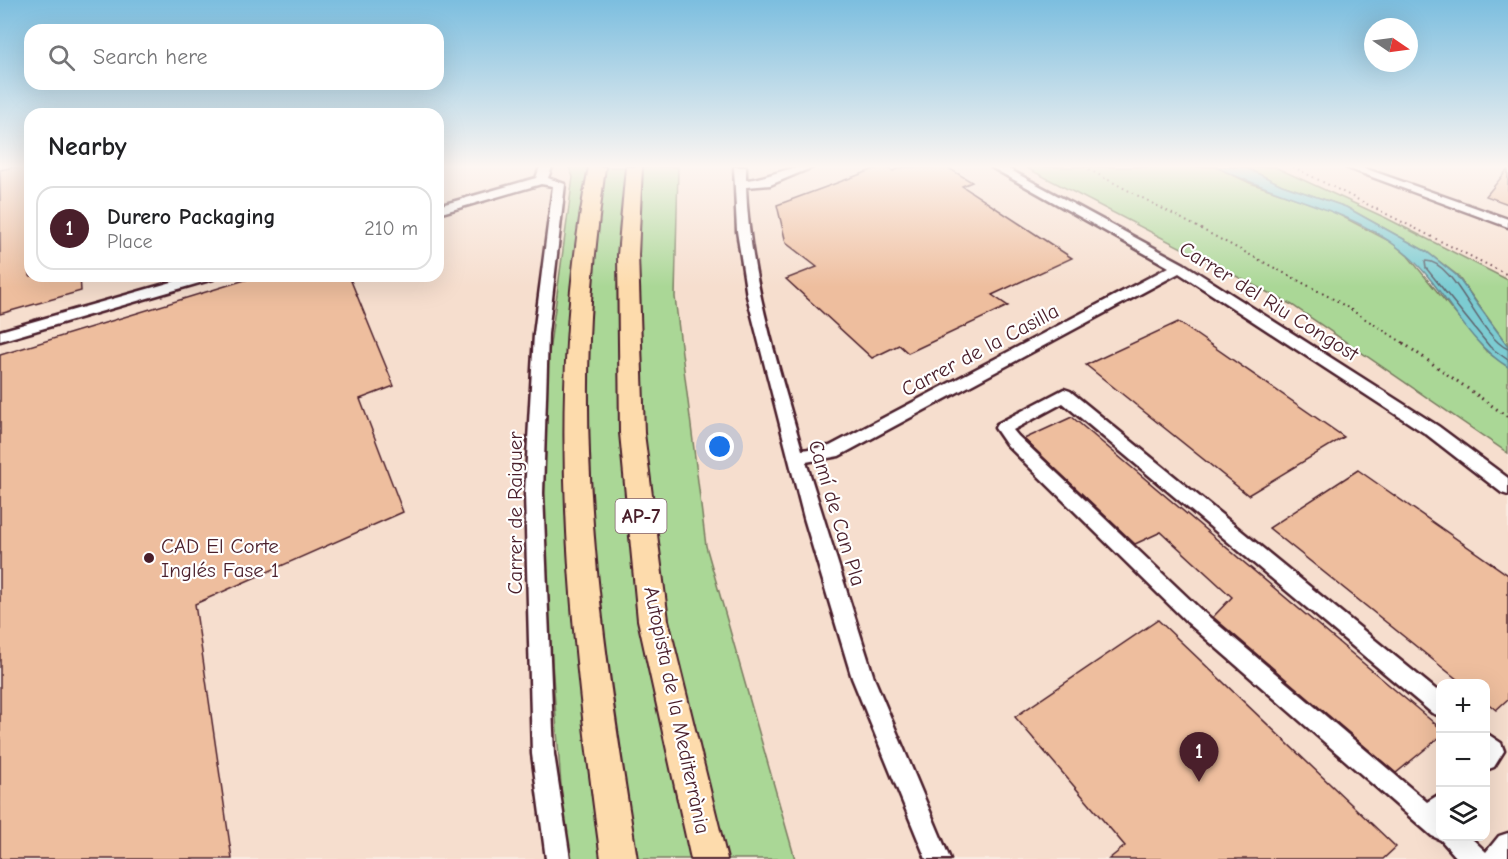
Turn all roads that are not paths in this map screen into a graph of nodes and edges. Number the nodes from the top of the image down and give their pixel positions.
1 (556, 207) edge
2 (591, 207) edge
3 (631, 207) edge
4 (744, 207) edge
5 (1069, 207) edge
6 (1464, 207) edge
7 (1508, 223) edge
8 (1179, 267) junction
9 (187, 282) edge
10 (0, 336) edge
11 (796, 457) junction
12 (1508, 488) edge
13 (1436, 703) edge
14 (1436, 817) edge
15 (1455, 841) edge
16 (1508, 845) edge
17 (558, 859) edge
18 (619, 859) edge
19 (709, 859) edge
20 (938, 859) edge
21 (1476, 859) edge
22 (1495, 859) edge

1 - 17 street, Carrer de Raiguer
2 - 18 highway
3 - 19 highway, Autopista de la Mediterrània / AP-7
4 - 11 street, Camí de Can Pla
5 - 8 street, Carrer del Riu Congost
6 - 7 street
8 - 11 street, Carrer de la Casilla
8 - 12 street, Carrer del Riu Congost
9 - 10 street
11 - 20 street, Camí de Can Pla
13 - 14 street
15 - 21 street
16 - 22 street

